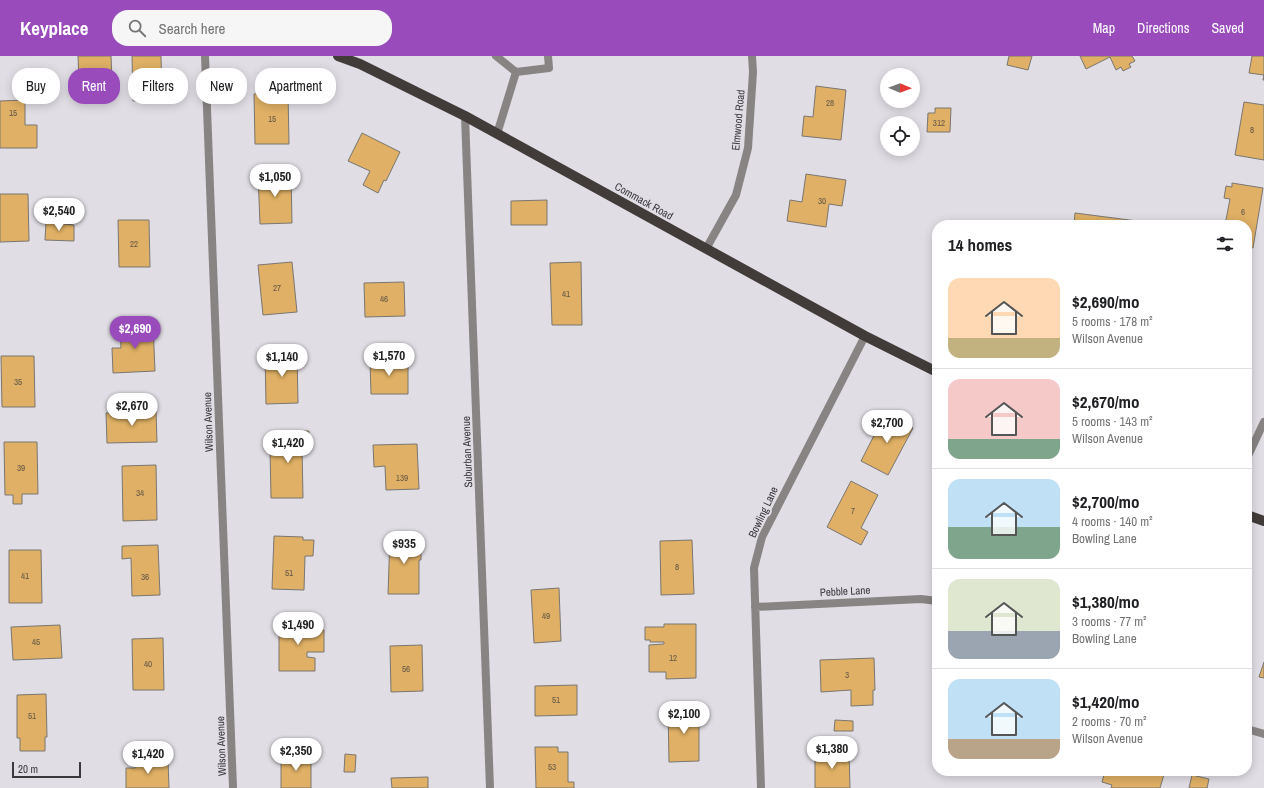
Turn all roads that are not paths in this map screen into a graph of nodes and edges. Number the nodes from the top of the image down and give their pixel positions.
1 (205, 56) edge
2 (338, 56) edge
3 (496, 56) edge
4 (548, 56) edge
5 (752, 56) edge
6 (516, 72) junction
7 (465, 116) junction
8 (496, 134) junction
9 (706, 249) junction
10 (865, 336) junction
11 (932, 370) edge
12 (1264, 422) edge
13 (1252, 447) edge
14 (1252, 517) edge
15 (1264, 521) edge
16 (932, 600) edge
17 (755, 607) junction
18 (1252, 730) edge
19 (1264, 734) edge
20 (233, 788) edge
21 (490, 788) edge
22 (762, 788) edge

1 - 20 street, Wilson Avenue
2 - 7 main road, Commack Road
3 - 6 street
4 - 6 street
5 - 9 street, Elmwood Road
6 - 8 street
7 - 8 main road, Commack Road
7 - 21 street, Suburban Avenue
8 - 9 main road, Commack Road
9 - 10 main road, Commack Road
10 - 11 main road, Commack Road
10 - 17 street, Bowling Lane
12 - 13 street
14 - 15 main road
16 - 17 street, Pebble Lane
17 - 22 street, Bowling Lane
18 - 19 street

